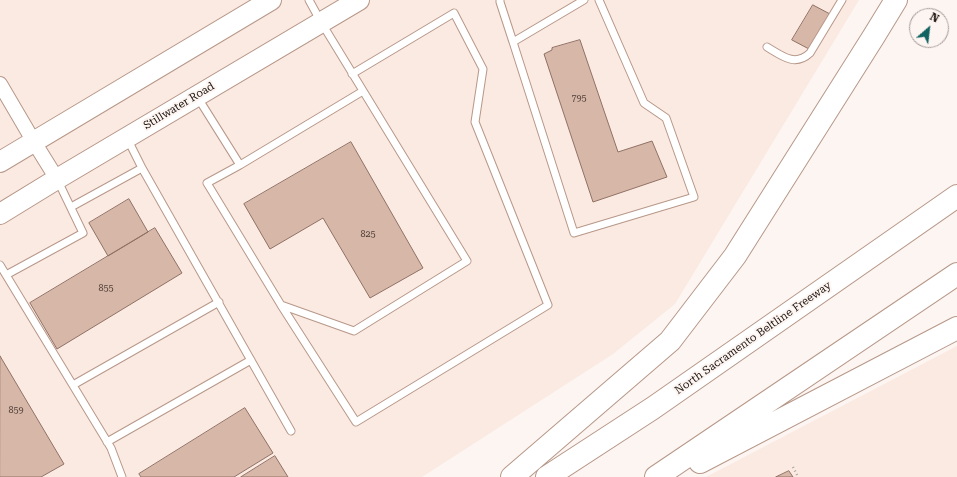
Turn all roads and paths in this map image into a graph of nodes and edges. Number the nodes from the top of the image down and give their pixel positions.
1 (271, 0) edge
2 (309, 0) edge
3 (359, 0) edge
4 (500, 0) edge
5 (584, 0) edge
6 (599, 0) edge
7 (842, 0) edge
8 (896, 0) edge
9 (321, 22) junction
10 (513, 42) junction
11 (767, 48) dead end
12 (352, 74) junction
13 (0, 84) edge
14 (363, 91) junction
15 (197, 96) junction
16 (127, 137) junction
17 (34, 142) junction
18 (0, 162) edge
19 (240, 165) junction
20 (142, 168) junction
21 (57, 179) junction
22 (957, 196) edge
23 (71, 207) junction
24 (0, 214) edge
25 (0, 265) edge
26 (957, 274) edge
27 (6, 275) junction
28 (218, 302) junction
29 (281, 305) junction
30 (957, 328) edge
31 (251, 360) junction
32 (73, 385) junction
33 (291, 431) dead end
34 (107, 442) junction
35 (793, 467) dead end
36 (122, 477) edge
37 (512, 477) edge
38 (548, 477) edge
39 (656, 477) edge
40 (670, 477) edge
41 (798, 477) edge

1 - 17 street
2 - 9 lane
3 - 9 street, Stillwater Road
4 - 10 lane
5 - 10 lane
6 - 10 lane
7 - 11 lane
8 - 37 highway
9 - 12 lane
9 - 15 street, Stillwater Road
12 - 14 lane
12 - 29 lane
13 - 17 street
14 - 19 lane
14 - 29 lane
15 - 16 street, Stillwater Road
15 - 19 lane
16 - 20 lane
16 - 21 street, Stillwater Road
17 - 18 street
17 - 21 street
19 - 29 lane
20 - 23 lane
20 - 28 lane
21 - 23 lane
21 - 24 street, Stillwater Road
22 - 38 highway, North Sacramento Beltline Freeway
23 - 27 lane
25 - 27 lane
26 - 39 highway
27 - 32 lane
28 - 31 lane
28 - 32 lane
30 - 40 highway
31 - 33 lane
31 - 34 lane
32 - 34 lane
34 - 36 lane
35 - 41 path

